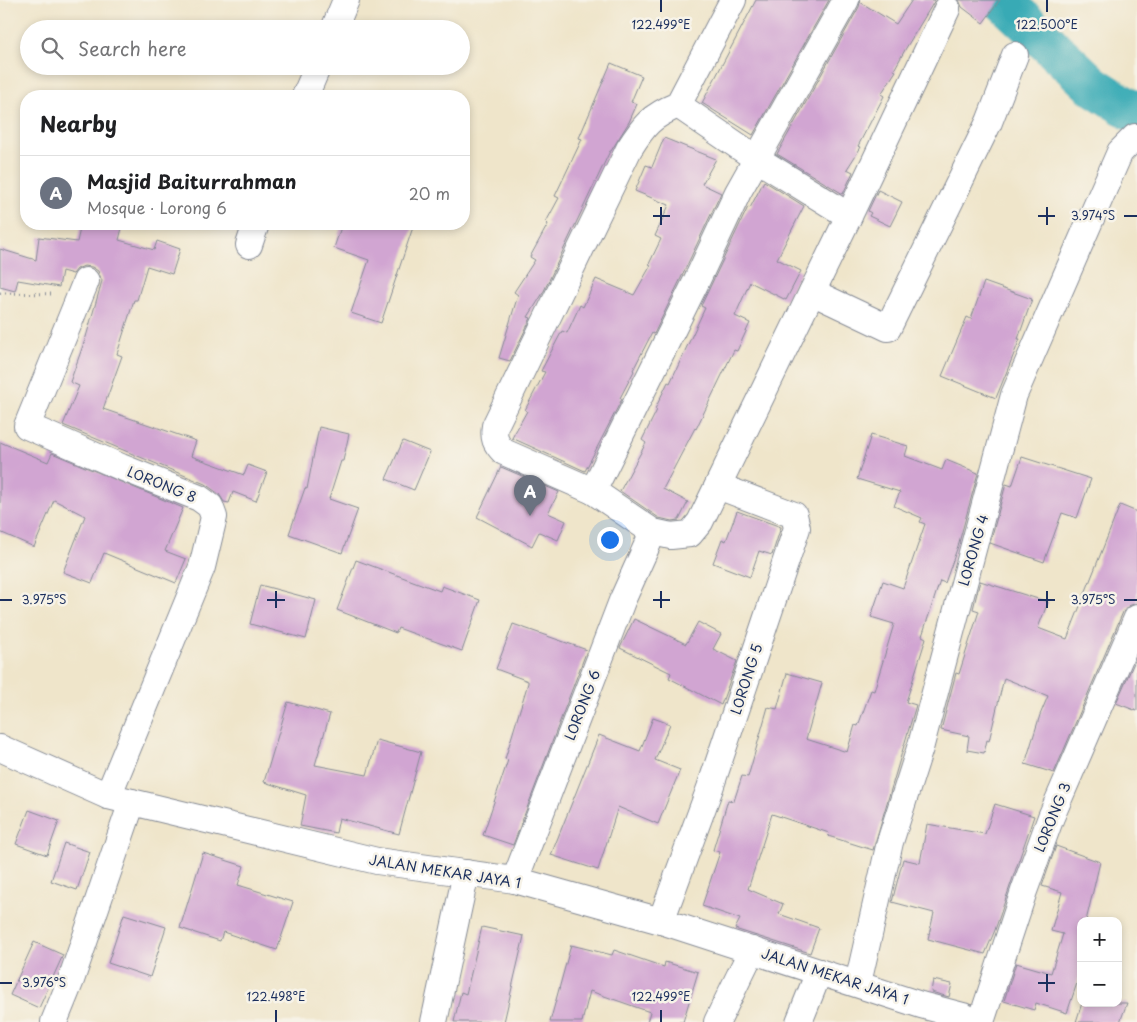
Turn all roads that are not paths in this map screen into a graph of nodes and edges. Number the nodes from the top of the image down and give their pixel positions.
1 (346, 0) edge
2 (732, 0) edge
3 (846, 0) edge
4 (946, 9) dead end
5 (338, 20) edge
6 (1016, 55) dead end
7 (314, 75) edge
8 (308, 90) edge
9 (678, 105) junction
10 (1137, 137) edge
11 (757, 159) junction
12 (849, 216) junction
13 (83, 288) road end
14 (812, 292) junction
15 (718, 486) junction
16 (593, 491) junction
17 (653, 532) junction
18 (1137, 618) edge
19 (0, 748) edge
20 (120, 799) junction
21 (466, 873) junction
22 (515, 880) junction
23 (662, 921) junction
24 (752, 950) junction
25 (819, 972) junction
26 (858, 983) junction
27 (970, 1021) edge
28 (54, 1022) edge
29 (434, 1022) edge
30 (717, 1022) edge
31 (799, 1022) edge

1 - 5 street
2 - 9 street
3 - 11 street
4 - 12 street
6 - 14 street
7 - 8 street
9 - 11 street
9 - 16 street
10 - 26 street, LORONG 4
11 - 12 street
11 - 16 street
12 - 14 street
13 - 20 street, LORONG 8
14 - 15 street
15 - 17 street
15 - 23 street, LORONG 5
16 - 17 street
17 - 22 street, LORONG 6
18 - 27 street, LORONG 3
19 - 20 street, JALAN MEKAR JAYA 1
20 - 21 street, JALAN MEKAR JAYA 1
20 - 28 street
21 - 22 street, JALAN MEKAR JAYA 1
21 - 29 street
22 - 23 street, JALAN MEKAR JAYA 1
23 - 24 street, JALAN MEKAR JAYA 1
24 - 25 street, JALAN MEKAR JAYA 1
24 - 30 street
25 - 26 street, JALAN MEKAR JAYA 1
25 - 31 street
26 - 27 street, JALAN MEKAR JAYA 1

